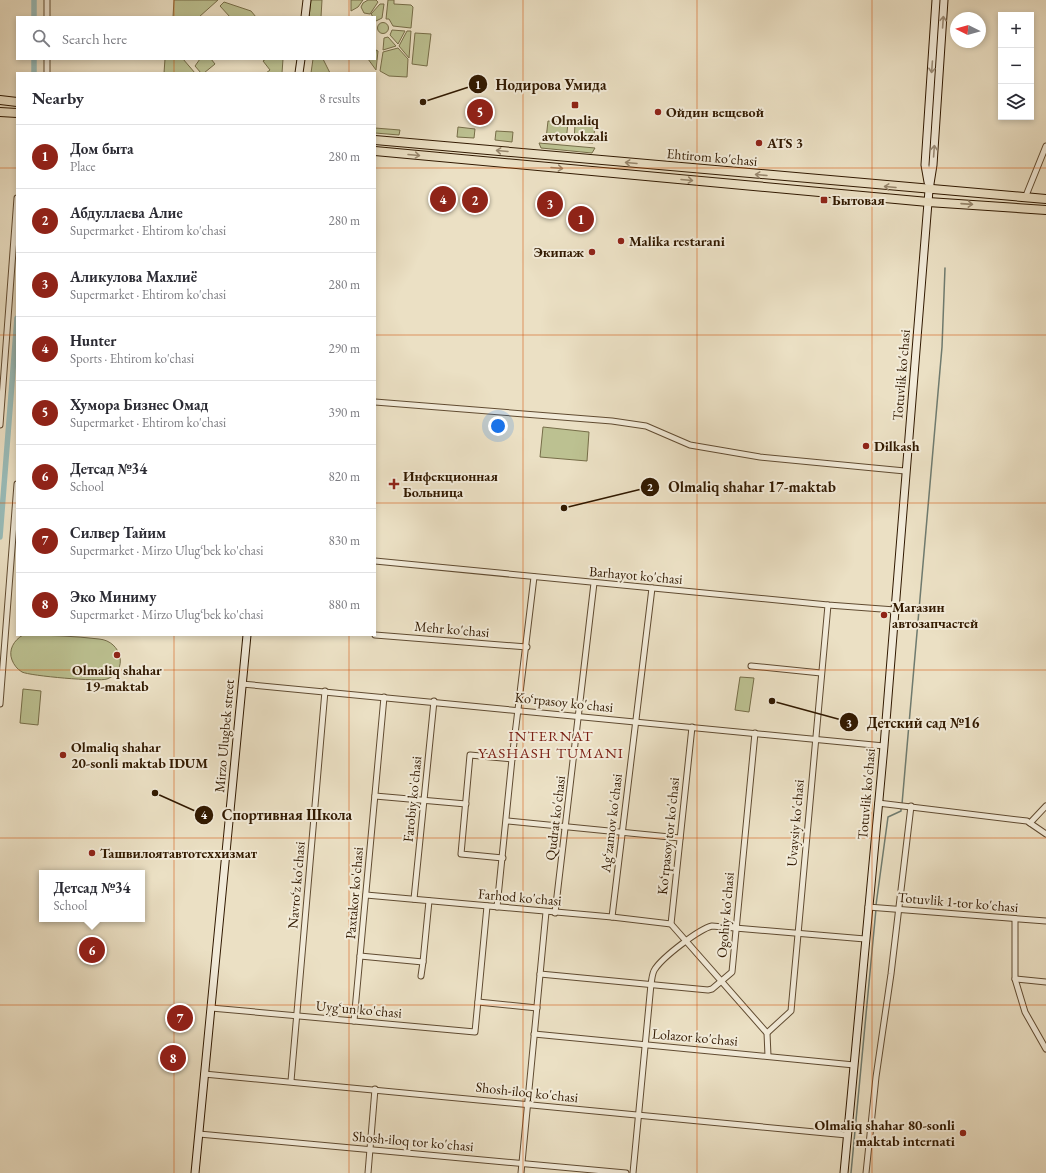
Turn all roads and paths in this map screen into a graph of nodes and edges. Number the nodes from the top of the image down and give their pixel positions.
1 (47, 0) edge
2 (307, 0) edge
3 (936, 0) edge
4 (944, 0) edge
5 (47, 16) edge
6 (305, 16) edge
7 (47, 60) edge
8 (300, 60) edge
9 (47, 72) edge
10 (299, 72) edge
11 (0, 100) edge
12 (16, 102) edge
13 (0, 112) edge
14 (16, 114) edge
15 (376, 140) edge
16 (1046, 146) edge
17 (376, 151) edge
18 (929, 190) junction
19 (1025, 198) junction
20 (1046, 199) edge
21 (928, 202) junction
22 (1046, 210) edge
23 (16, 211) edge
24 (376, 402) edge
25 (0, 425) edge
26 (905, 471) junction
27 (16, 497) edge
28 (376, 561) edge
29 (534, 577) junction
30 (594, 583) junction
31 (652, 588) junction
32 (828, 605) junction
33 (895, 610) junction
34 (376, 635) edge
35 (246, 636) edge
36 (527, 647) junction
37 (751, 666) dead end
38 (821, 673) junction
39 (242, 684) junction
40 (325, 691) junction
41 (384, 697) junction
42 (434, 701) junction
43 (0, 704) edge
44 (519, 710) junction
45 (579, 715) junction
46 (636, 721) junction
47 (692, 727) junction
48 (755, 733) junction
49 (814, 739) junction
50 (884, 746) junction
51 (512, 759) junction
52 (375, 796) junction
53 (424, 800) junction
54 (878, 803) junction
55 (466, 804) junction
56 (909, 806) junction
57 (1046, 806) edge
58 (507, 821) junction
59 (1030, 823) junction
60 (566, 826) junction
61 (623, 833) junction
62 (1046, 834) edge
63 (680, 838) junction
64 (503, 858) junction
65 (366, 895) junction
66 (414, 900) junction
67 (430, 901) junction
68 (487, 906) junction
69 (498, 907) junction
70 (870, 907) junction
71 (899, 909) junction
72 (546, 912) junction
73 (555, 913) junction
74 (612, 917) junction
75 (1015, 919) junction
76 (1046, 921) edge
77 (671, 924) junction
78 (736, 927) junction
79 (798, 932) junction
80 (865, 939) junction
81 (686, 941) junction
82 (360, 956) junction
83 (423, 962) junction
84 (540, 974) junction
85 (421, 976) dead end
86 (1015, 979) junction
87 (722, 982) junction
88 (1046, 982) edge
89 (651, 984) junction
90 (478, 1002) junction
91 (211, 1008) junction
92 (537, 1008) junction
93 (296, 1015) junction
94 (354, 1021) junction
95 (767, 1033) junction
96 (534, 1034) junction
97 (1040, 1039) junction
98 (1046, 1039) edge
99 (646, 1045) junction
100 (1046, 1049) edge
101 (768, 1056) junction
102 (854, 1065) junction
103 (204, 1074) junction
104 (291, 1081) junction
105 (375, 1089) junction
106 (527, 1104) junction
107 (639, 1115) junction
108 (199, 1134) junction
109 (847, 1135) junction
110 (370, 1149) junction
111 (522, 1163) junction
112 (195, 1173) edge
113 (368, 1173) edge
114 (521, 1173) edge
115 (626, 1173) edge
116 (633, 1173) edge
117 (844, 1173) edge
118 (866, 1173) edge

1 - 5 street
2 - 6 main road
3 -> 18 main road
18 -> 4 main road
7 - 9 street
8 - 10 main road
11 - 12 main road
13 - 14 main road
18 -> 15 main road, Ehtirom ko'chasi
16 - 19 street
17 -> 21 main road, Ehtirom ko'chasi
18 - 19 main road, Ehtirom ko'chasi
18 - 21 main road, Totuvlik ko'chasi
19 - 20 main road, Ehtirom ko'chasi
21 -> 22 main road, Ehtirom ko'chasi
21 - 26 main road, Totuvlik ko'chasi
23 - 25 street
24 - 26 street
26 - 33 main road, Totuvlik ko'chasi
27 - 43 street
28 - 29 street, Barhayot ko'chasi
29 - 30 street, Barhayot ko'chasi
29 - 36 street
30 - 31 street, Barhayot ko'chasi
30 - 45 street, Qudrat ko'chasi
31 - 32 street, Barhayot ko'chasi
31 - 46 street, Ag‘zamov ko'chasi
32 - 33 street, Barhayot ko'chasi
32 - 38 street, Uvaysiy ko'chasi
33 - 50 main road, Totuvlik ko'chasi
34 - 36 street, Mehr ko'chasi
35 - 39 main road, Mirzo Ulugbek street
36 - 44 street
37 - 38 street
38 - 49 street, Uvaysiy ko'chasi
39 - 40 street, Ko‘rpasoy ko'chasi
39 - 91 main road, Mirzo Ulugbek street
40 - 41 street, Ko‘rpasoy ko'chasi
40 - 93 street, Navro‘z ko'chasi
41 - 42 street, Ko‘rpasoy ko'chasi
41 - 52 street, Paxtakor ko'chasi
42 - 44 street, Ko‘rpasoy ko'chasi
42 - 53 street, Farobiy ko'chasi
44 - 45 street, Ko‘rpasoy ko'chasi
44 - 51 street
45 - 46 street, Ko‘rpasoy ko'chasi
45 - 60 street, Qudrat ko'chasi
46 - 47 street, Ko‘rpasoy ko'chasi
46 - 61 street, Ag‘zamov ko'chasi
47 - 48 street, Ko‘rpasoy ko'chasi
47 - 63 street, Ko‘rpasoy tor ko'chasi
48 - 49 street, Ko‘rpasoy ko'chasi
48 - 78 street, Ogohiy ko'chasi
49 - 50 street, Ko‘rpasoy ko'chasi
49 - 79 street, Uvaysiy ko'chasi
50 - 54 main road, Totuvlik ko'chasi
51 - 55 street
51 - 58 street
52 - 53 street
52 - 65 street, Paxtakor ko'chasi
53 - 55 street
53 - 66 street, Farobiy ko'chasi
54 - 56 street
54 - 70 main road, Totuvlik ko'chasi
55 - 64 street
56 - 59 street
56 - 71 street
57 - 59 street
58 - 60 street
58 - 64 street
59 - 62 street
60 - 61 street
60 - 73 street, Qudrat ko'chasi
61 - 63 street
61 - 74 street, Ag‘zamov ko'chasi
63 - 77 street, Ko‘rpasoy tor ko'chasi
64 - 69 street
65 - 66 street, Farhod ko'chasi
65 - 82 street, Paxtakor ko'chasi
66 - 67 street, Farhod ko'chasi
67 - 68 street, Farhod ko'chasi
67 - 83 street
68 - 69 street, Farhod ko'chasi
68 - 90 street, Uyg‘un ko'chasi
69 - 72 street, Farhod ko'chasi
70 - 71 street, Totuvlik 1-tor ko'chasi
70 - 80 main road, Totuvlik ko'chasi
71 - 75 street, Totuvlik 1-tor ko'chasi
71 - 118 street
72 - 73 street, Farhod ko'chasi
72 - 84 street
73 - 74 street, Farhod ko'chasi
74 - 77 street, Farhod ko'chasi
75 - 76 street, Totuvlik 1-tor ko'chasi
75 - 86 street
77 - 81 street
78 - 79 street
78 - 81 street
78 - 87 street, Ogohiy ko'chasi
79 - 80 street
79 - 95 street, Uvaysiy ko'chasi
80 - 102 main road, Totuvlik ko'chasi
81 - 87 street
81 - 89 street
82 - 83 street
82 - 94 street, Paxtakor ko'chasi
83 - 85 street
84 - 89 street
84 - 92 street
86 - 88 street
86 - 97 street
87 - 89 street
87 - 95 street
89 - 99 street
90 - 92 street
90 - 94 street, Uyg‘un ko'chasi
91 - 93 street, Uyg‘un ko'chasi
91 - 103 main road, Mirzo Ulugbek street
92 - 96 street
93 - 94 street, Uyg‘un ko'chasi
93 - 104 street, Navro‘z ko'chasi
95 - 101 street
96 - 99 street, Lolazor ko'chasi
96 - 106 street
97 - 98 street
97 - 100 street
99 - 101 street, Lolazor ko'chasi
99 - 107 street
101 - 102 street, Lolazor ko'chasi
102 - 109 main road, Totuvlik ko'chasi
103 - 104 street, Shosh-iloq ko'chasi
103 - 108 main road, Mirzo Ulugbek street
104 - 105 street, Shosh-iloq ko'chasi
105 - 106 street, Shosh-iloq ko'chasi
105 - 110 street
106 - 107 street, Shosh-iloq ko'chasi
106 - 111 street
107 - 109 street, Shosh-iloq ko'chasi
107 - 116 street
108 - 110 street, Shosh-iloq tor ko'chasi
108 - 112 main road, Mirzo Ulugbek street
109 - 117 main road, Totuvlik ko'chasi
110 - 111 street, Shosh-iloq tor ko'chasi
110 - 113 street
111 - 114 street
111 - 115 street, Shosh-iloq tor ko'chasi

